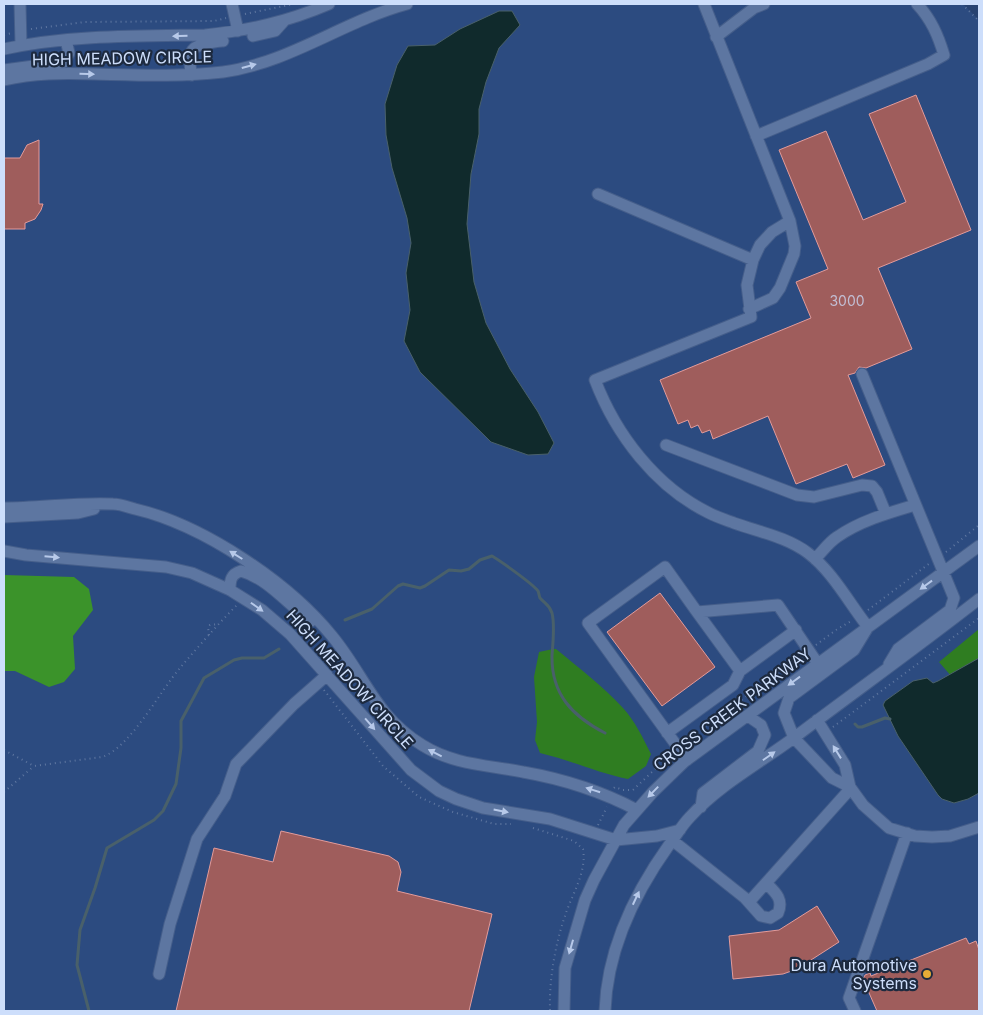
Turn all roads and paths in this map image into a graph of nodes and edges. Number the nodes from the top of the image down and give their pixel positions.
1 (20, 4) edge
2 (232, 4) edge
3 (294, 4) edge
4 (329, 4) edge
5 (407, 4) edge
6 (704, 4) edge
7 (764, 4) edge
8 (917, 4) edge
9 (962, 4) edge
10 (235, 16) junction
11 (284, 21) junction
12 (979, 21) edge
13 (20, 31) junction
14 (238, 31) junction
15 (4, 34) edge
16 (716, 37) junction
17 (66, 40) junction
18 (21, 45) junction
19 (4, 48) edge
20 (4, 70) edge
21 (192, 75) junction
22 (4, 80) edge
23 (756, 136) junction
24 (598, 194) dead end
25 (790, 221) junction
26 (753, 260) junction
27 (749, 309) junction
28 (862, 374) dead end
29 (666, 444) dead end
30 (115, 504) junction
31 (914, 505) junction
32 (4, 508) edge
33 (886, 514) junction
34 (4, 517) edge
35 (979, 525) edge
36 (979, 546) edge
37 (4, 550) edge
38 (937, 558) junction
39 (815, 559) junction
40 (943, 572) junction
41 (230, 590) junction
42 (244, 598) junction
43 (979, 599) edge
44 (697, 612) junction
45 (859, 616) junction
46 (979, 618) edge
47 (219, 624) junction
48 (868, 627) junction
49 (796, 630) junction
50 (209, 635) junction
51 (331, 635) junction
52 (810, 650) junction
53 (818, 664) junction
54 (886, 670) junction
55 (740, 671) junction
56 (323, 679) junction
57 (748, 716) junction
58 (817, 720) junction
59 (667, 733) junction
60 (825, 733) junction
61 (794, 738) junction
62 (678, 748) junction
63 (4, 750) edge
64 (687, 760) junction
65 (34, 766) junction
66 (614, 787) dead end
67 (850, 788) junction
68 (4, 792) edge
69 (608, 804) dead end
70 (701, 807) junction
71 (637, 810) junction
72 (599, 822) dead end
73 (518, 825) dead end
74 (532, 827) dead end
75 (979, 827) edge
76 (680, 830) junction
77 (907, 833) junction
78 (616, 840) junction
79 (672, 840) junction
80 (766, 883) junction
81 (749, 902) junction
82 (159, 974) dead end
83 (550, 1011) edge
84 (564, 1011) edge
85 (605, 1011) edge
86 (855, 1011) edge

1 - 13 street
2 - 10 street
3 - 10 path
4 - 11 street, HIGH MEADOW CIRCLE
21 -> 5 street, HIGH MEADOW CIRCLE
6 - 16 street
7 - 16 street
8 - 23 street
9 - 12 path
10 - 13 path
10 - 14 street
11 - 14 street, HIGH MEADOW CIRCLE
11 - 21 street
13 - 15 path
13 - 18 street
14 -> 17 street, HIGH MEADOW CIRCLE
16 - 23 street
17 - 18 street, HIGH MEADOW CIRCLE
17 - 20 street
18 - 19 street, HIGH MEADOW CIRCLE
22 -> 21 street, HIGH MEADOW CIRCLE
23 - 25 street
24 - 26 street
25 - 26 street
25 - 27 street
26 - 27 street
27 - 39 street
28 - 31 street
29 - 33 street
30 - 32 street, HIGH MEADOW CIRCLE
30 - 34 street
51 -> 30 street, HIGH MEADOW CIRCLE
31 - 33 street
31 - 38 street
33 - 39 street
35 - 38 path
36 - 40 street, CROSS CREEK PARKWAY
37 -> 41 street, HIGH MEADOW CIRCLE
38 - 40 street
38 - 45 path
39 - 45 street
40 -> 48 street, CROSS CREEK PARKWAY
40 - 54 street
41 - 42 street, HIGH MEADOW CIRCLE
41 - 51 street
42 - 47 path
42 -> 56 street, HIGH MEADOW CIRCLE
43 - 54 street
44 - 49 street
44 - 55 street
44 - 59 street
45 - 48 street
45 - 52 path
46 - 60 path
47 - 50 path
47 - 50 path
48 - 53 street, CROSS CREEK PARKWAY
48 - 61 street
49 - 52 street
49 - 55 street
50 - 65 path
71 -> 51 street, HIGH MEADOW CIRCLE
52 - 53 street
52 - 62 path
53 -> 57 street, CROSS CREEK PARKWAY
54 - 58 street
55 - 59 street
56 - 73 path
56 -> 78 street, HIGH MEADOW CIRCLE
56 - 82 street
57 - 64 street, CROSS CREEK PARKWAY
57 - 70 street
58 - 60 street
58 - 61 street
59 - 62 street
67 -> 60 street
61 - 67 street
70 -> 61 street
62 - 64 street
62 - 66 path
63 - 65 path
64 -> 71 street, CROSS CREEK PARKWAY
65 - 68 path
67 - 77 street
67 - 80 street
69 - 72 path
70 - 76 street
71 - 78 street, CROSS CREEK PARKWAY
74 - 83 path
75 - 77 street
76 - 78 street
76 - 79 street
77 - 86 street
78 -> 84 street, CROSS CREEK PARKWAY
79 - 81 street
85 -> 79 street
80 - 81 street
80 - 81 street

